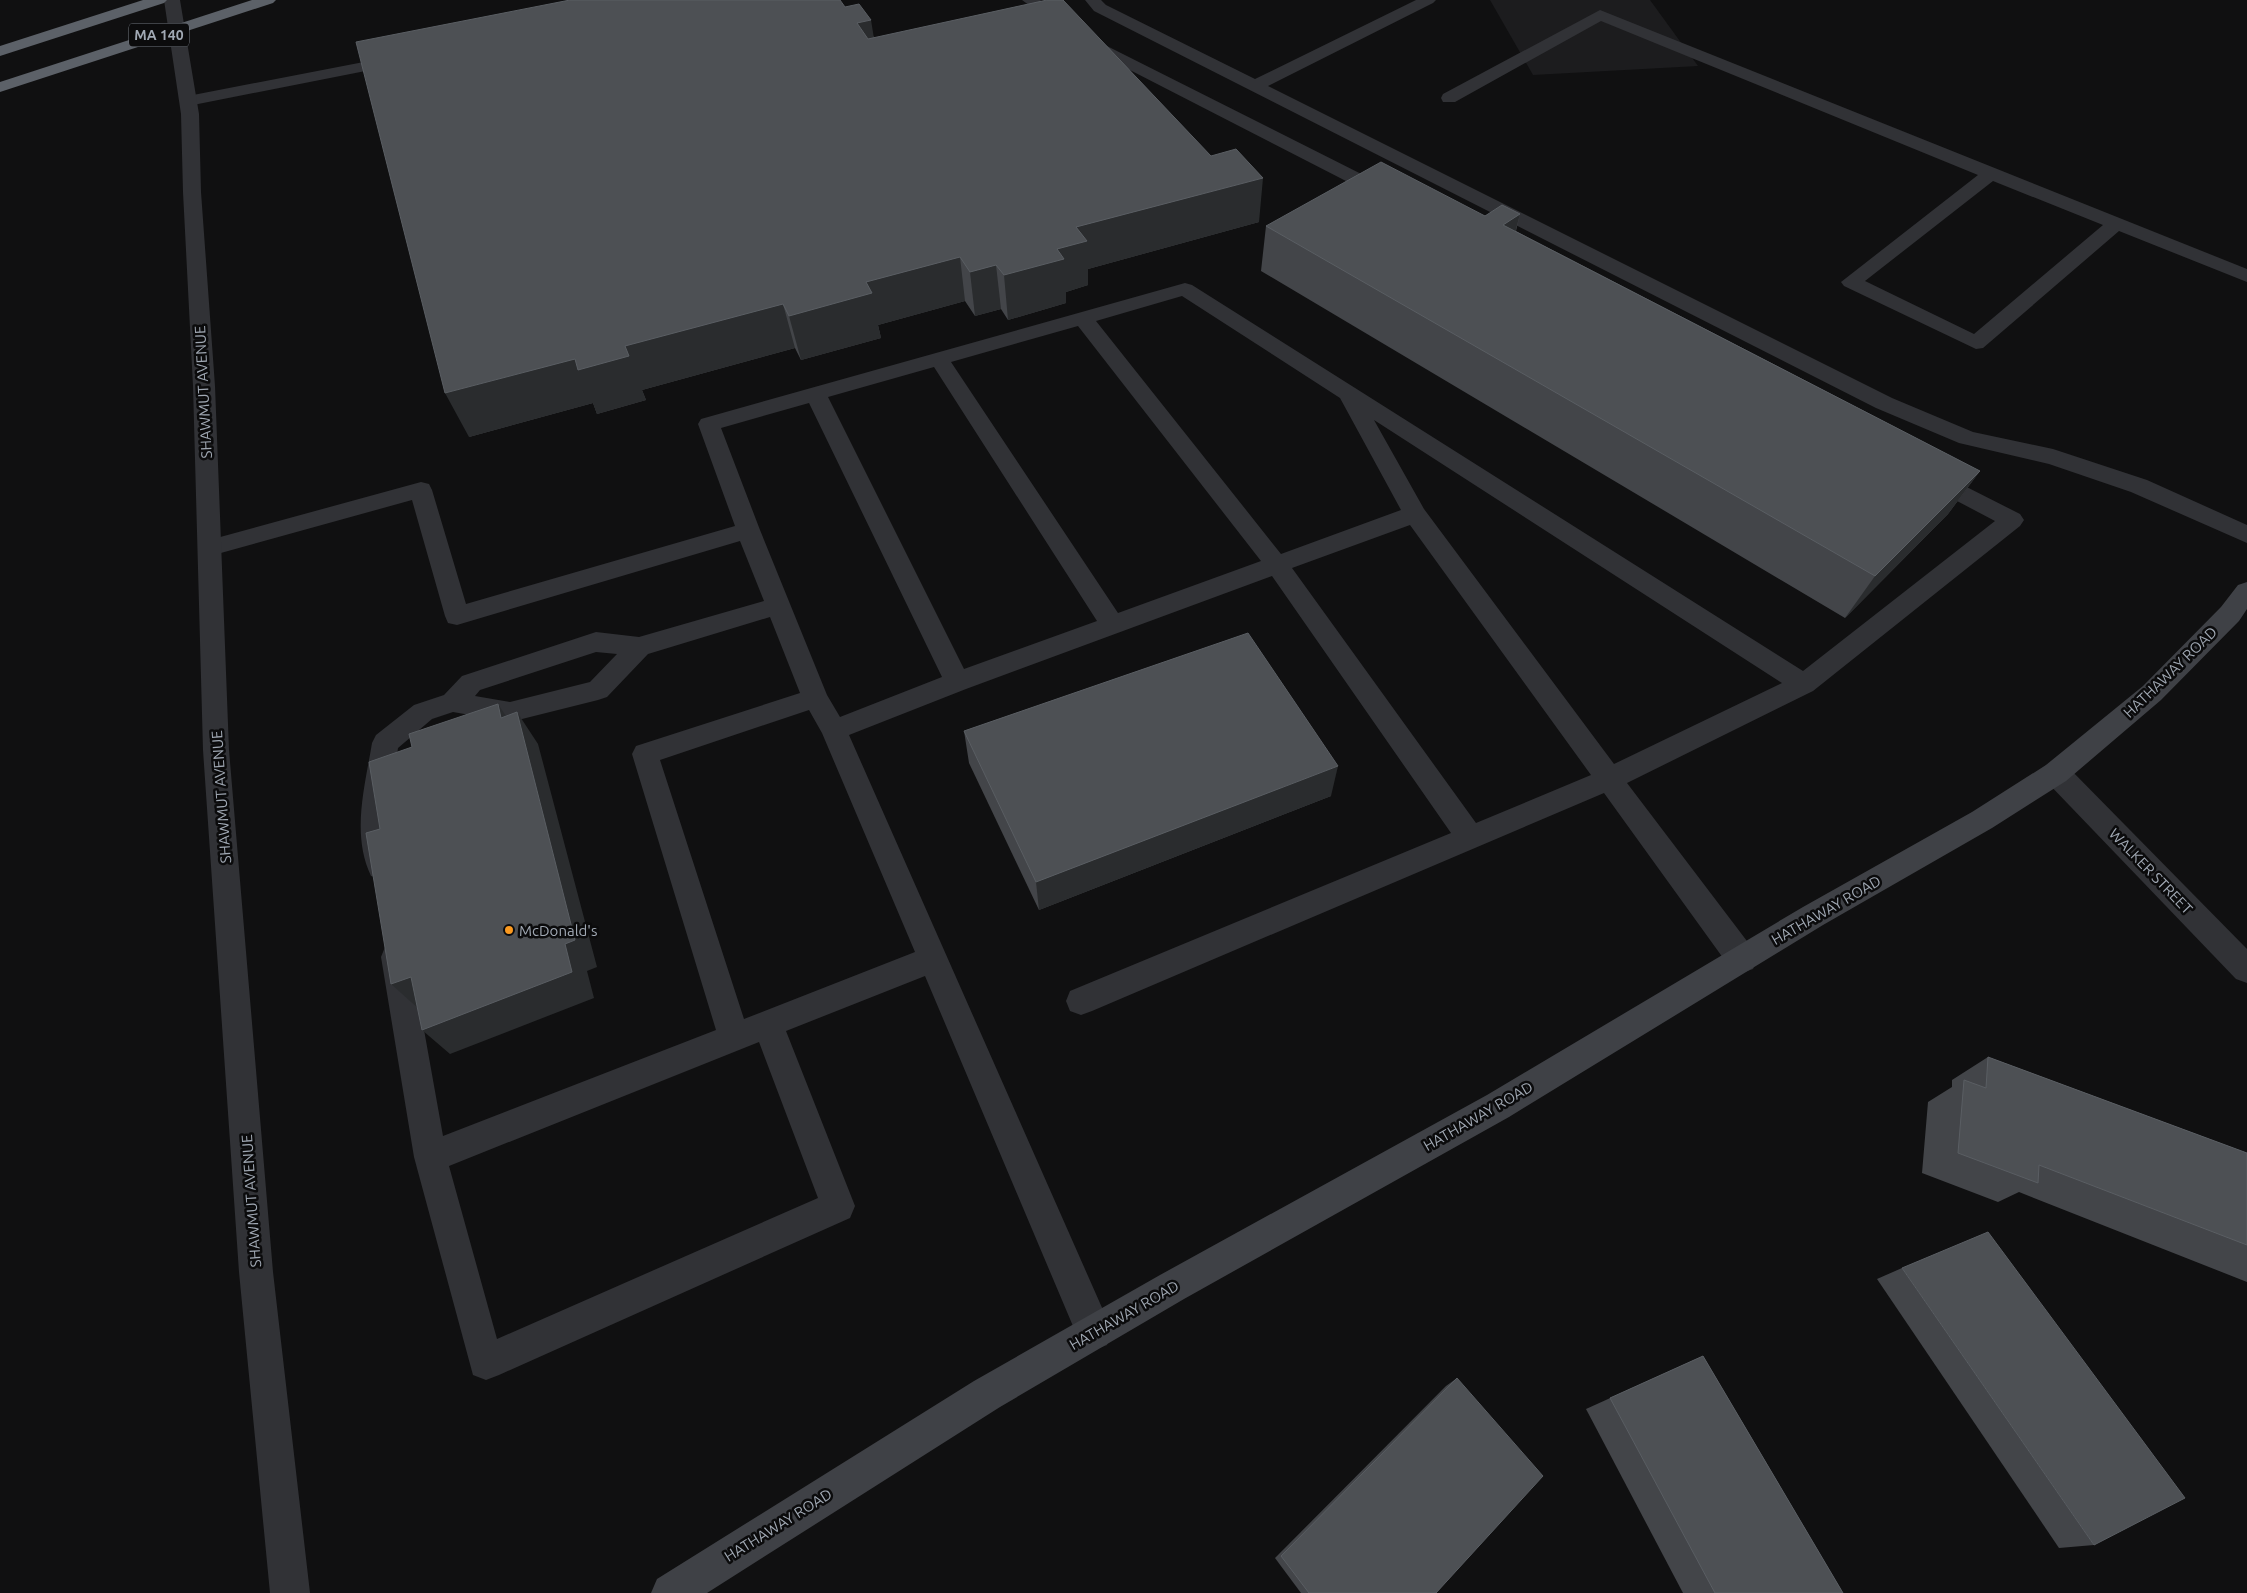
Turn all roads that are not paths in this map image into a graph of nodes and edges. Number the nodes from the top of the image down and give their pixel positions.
1 (159, 0) edge
2 (172, 0) edge
3 (268, 0) edge
4 (1030, 0) edge
5 (1093, 0) edge
6 (1428, 0) edge
7 (0, 50) edge
8 (412, 57) edge
9 (1254, 86) junction
10 (0, 87) edge
11 (1449, 98) dead end
12 (188, 101) junction
13 (1991, 174) junction
14 (1402, 202) edge
15 (2116, 224) junction
16 (2247, 276) edge
17 (1083, 318) junction
18 (939, 359) junction
19 (1348, 393) junction
20 (816, 394) junction
21 (1915, 470) edge
22 (1415, 514) junction
23 (748, 530) junction
24 (2247, 535) edge
25 (210, 548) junction
26 (1277, 565) junction
27 (2247, 591) edge
28 (778, 606) junction
29 (1113, 625) junction
30 (639, 647) junction
31 (957, 682) junction
32 (1804, 684) junction
33 (815, 698) junction
34 (453, 702) junction
35 (834, 730) junction
36 (2056, 773) junction
37 (1609, 779) junction
38 (1470, 837) junction
39 (385, 892) edge
40 (392, 931) edge
41 (933, 959) junction
42 (1742, 959) junction
43 (2247, 969) edge
44 (1081, 1001) dead end
45 (767, 1023) junction
46 (734, 1037) junction
47 (430, 1157) junction
48 (1094, 1332) junction
49 (290, 1593) edge
50 (671, 1593) edge

1 - 7 highway, MA 140
2 - 12 street, SHAWMUT AVENUE
3 - 10 highway, MA 140
4 - 14 street
5 - 9 street
6 - 9 street
8 - 12 street
9 - 24 street
11 - 13 street
12 - 25 street, SHAWMUT AVENUE
13 - 15 street
13 - 15 street
15 - 16 street
17 - 18 street
17 - 19 street
17 - 26 street
18 - 20 street
18 - 29 street
19 - 22 street
19 - 32 street
20 - 23 street
20 - 31 street
21 - 32 street
22 - 26 street
22 - 37 street
23 - 25 street
23 - 28 street
25 - 49 street, SHAWMUT AVENUE
26 - 29 street
26 - 38 street
27 - 36 main road, HATHAWAY ROAD
28 - 30 street
28 - 33 street
29 - 31 street
30 - 34 street
30 - 34 street
31 - 35 street
32 - 37 street
33 - 35 street
33 - 46 street
34 - 39 street
35 - 41 street
36 - 42 main road, HATHAWAY ROAD
36 - 43 street, WALKER STREET
37 - 38 street
37 - 42 street
38 - 44 street
40 - 47 street
41 - 45 street
41 - 48 street
42 - 48 main road, HATHAWAY ROAD
45 - 46 street
45 - 47 street
46 - 47 street
48 - 50 main road, HATHAWAY ROAD

